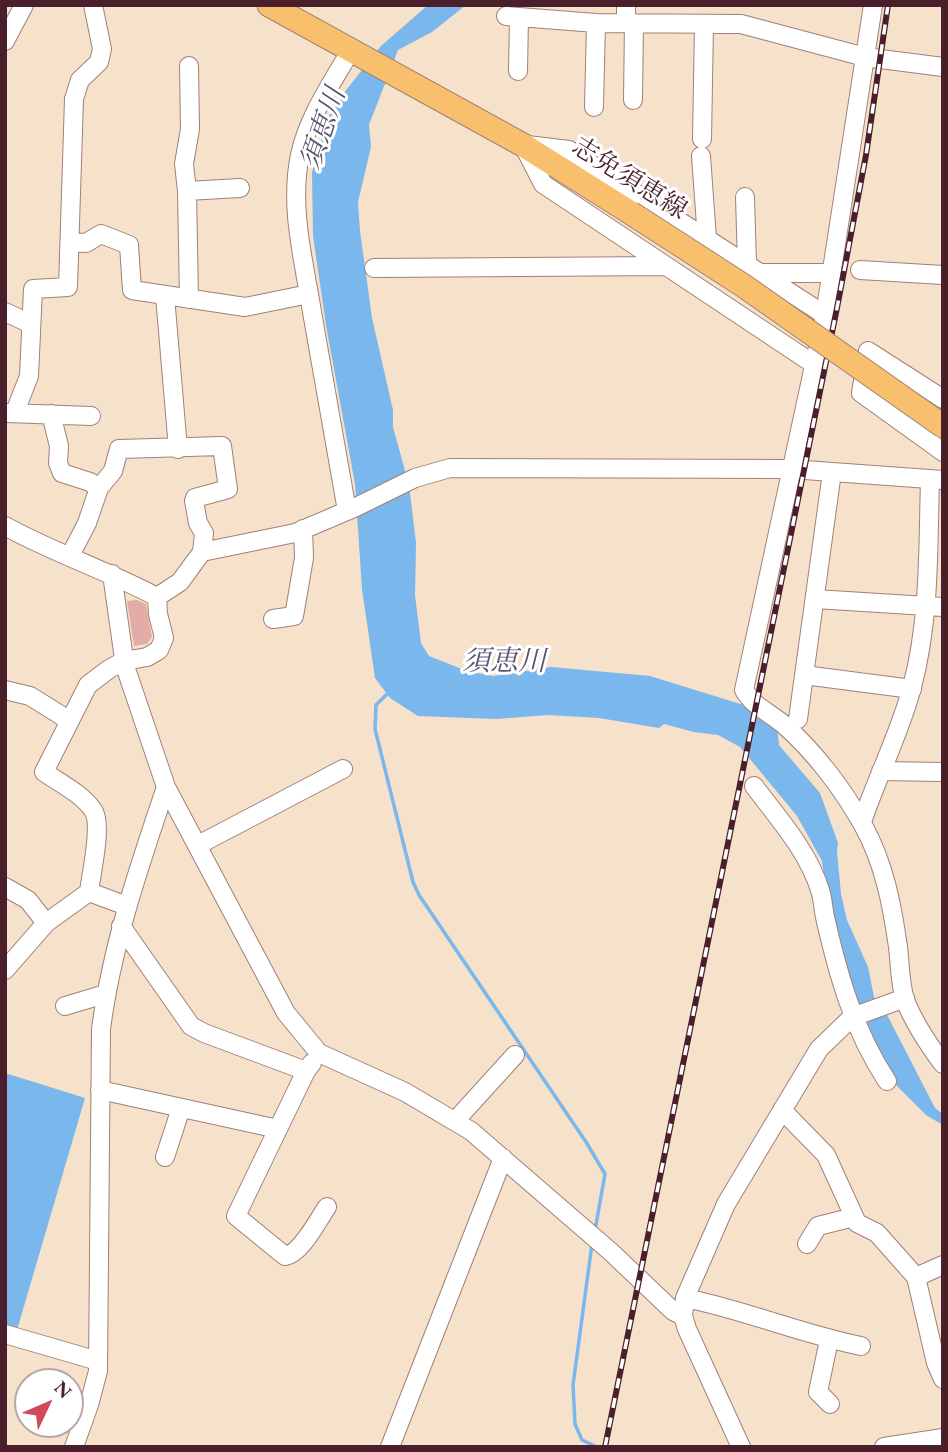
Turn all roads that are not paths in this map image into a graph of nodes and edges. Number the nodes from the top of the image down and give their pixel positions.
1 (24, 5) edge
2 (93, 5) edge
3 (269, 5) edge
4 (741, 5) edge
5 (873, 5) edge
6 (517, 11) edge
7 (677, 14) edge
8 (629, 15) edge
9 (596, 23) junction
10 (704, 24) junction
11 (741, 24) junction
12 (5, 41) edge
13 (351, 50) junction
14 (865, 57) junction
15 (189, 66) dead end
16 (943, 67) edge
17 (518, 71) dead end
18 (633, 100) dead end
19 (594, 107) dead end
20 (523, 145) junction
21 (240, 188) dead end
22 (187, 191) junction
23 (745, 197) dead end
24 (707, 239) junction
25 (70, 242) junction
26 (666, 266) junction
27 (374, 268) dead end
28 (753, 269) junction
29 (860, 270) dead end
30 (831, 273) junction
31 (943, 275) edge
32 (309, 294) junction
33 (165, 296) junction
34 (189, 299) junction
35 (5, 313) edge
36 (825, 315) junction
37 (32, 324) junction
38 (815, 365) junction
39 (943, 399) edge
40 (10, 413) edge
41 (51, 414) junction
42 (91, 416) dead end
43 (943, 426) edge
44 (178, 449) junction
45 (943, 452) edge
46 (791, 469) junction
47 (832, 472) junction
48 (936, 480) edge
49 (99, 488) junction
50 (351, 510) junction
51 (5, 526) edge
52 (303, 529) junction
53 (202, 552) junction
54 (70, 556) junction
55 (113, 574) junction
56 (157, 597) junction
57 (815, 599) junction
58 (934, 606) edge
59 (273, 620) dead end
60 (124, 661) junction
61 (804, 675) junction
62 (912, 689) junction
63 (5, 690) edge
64 (70, 721) junction
65 (790, 721) junction
66 (343, 769) dead end
67 (881, 771) junction
68 (943, 772) edge
69 (754, 786) dead end
70 (166, 787) junction
71 (862, 822) junction
72 (198, 845) junction
73 (5, 887) edge
74 (89, 892) junction
75 (127, 906) junction
76 (46, 923) junction
77 (121, 926) junction
78 (5, 970) edge
79 (105, 994) junction
80 (901, 999) junction
81 (65, 1006) dead end
82 (855, 1016) junction
83 (319, 1053) junction
84 (515, 1055) dead end
85 (943, 1064) edge
86 (306, 1071) junction
87 (887, 1081) dead end
88 (100, 1090) junction
89 (181, 1108) junction
90 (782, 1110) junction
91 (454, 1121) junction
92 (278, 1129) junction
93 (165, 1157) dead end
94 (503, 1158) junction
95 (327, 1207) dead end
96 (854, 1217) junction
97 (807, 1244) dead end
98 (943, 1265) edge
99 (916, 1277) junction
100 (684, 1307) junction
101 (5, 1334) edge
102 (829, 1340) junction
103 (861, 1346) dead end
104 (98, 1361) junction
105 (943, 1379) edge
106 (830, 1404) dead end
107 (943, 1438) edge
108 (74, 1447) edge
109 (390, 1447) edge
110 (741, 1447) edge
111 (884, 1447) edge

1 - 12 street
2 - 25 street
3 - 13 main road, 志免須恵線
4 - 11 street
5 - 14 street
6 - 9 street
6 - 17 street
7 - 8 street
7 - 10 street
8 - 9 street
8 - 18 street
9 - 19 street
10 - 11 street
10 - 24 street
11 - 14 street
13 - 20 main road, 志免須恵線
13 - 32 street
14 - 16 street
14 - 30 street
15 - 22 street
20 - 24 street
20 - 26 street
20 - 43 main road, 志免須恵線, bridge
21 - 22 street
22 - 34 street
23 - 28 street
24 - 28 street
25 - 33 street
25 - 37 street
26 - 27 street
26 - 38 street
28 - 30 street
28 - 36 street
29 - 31 street
30 - 36 street
32 - 34 street
32 - 50 street
33 - 34 street
33 - 44 street
35 - 37 street
36 - 38 street
37 - 40 street
38 - 46 street
39 - 45 street
40 - 41 street
41 - 42 street
41 - 49 street
44 - 49 street
44 - 53 street
46 - 47 street
46 - 50 street
46 - 65 street
47 - 48 street
47 - 57 street
48 - 58 street
49 - 54 street
50 - 52 street
51 - 54 street
52 - 53 street
52 - 59 street
53 - 56 street
54 - 55 street
55 - 56 street
55 - 60 street
56 - 60 street
57 - 58 street
57 - 61 street
58 - 62 street
60 - 64 street
60 - 70 street
61 - 62 street
61 - 65 street
62 - 67 street
63 - 64 street
64 - 74 street
65 - 71 street
66 - 72 street
67 - 68 street
67 - 71 street
69 - 82 street
70 - 72 street
70 - 75 street
71 - 80 street
72 - 83 street
73 - 76 street
74 - 75 street
74 - 76 street
75 - 77 street
76 - 78 street
77 - 79 street
77 - 86 street
79 - 81 street
79 - 88 street
80 - 82 street
80 - 85 street
82 - 87 street
82 - 90 street
83 - 86 street
83 - 91 street
84 - 91 street
86 - 92 street
88 - 89 street
88 - 104 street
89 - 92 street
89 - 93 street
90 - 96 street
90 - 100 street
91 - 94 street
92 - 95 street
94 - 100 street
94 - 109 street
96 - 97 street
96 - 99 street
98 - 99 street
99 - 105 street
100 - 102 street
100 - 110 street
101 - 104 street
102 - 103 street
102 - 106 street
104 - 108 street
107 - 111 street

